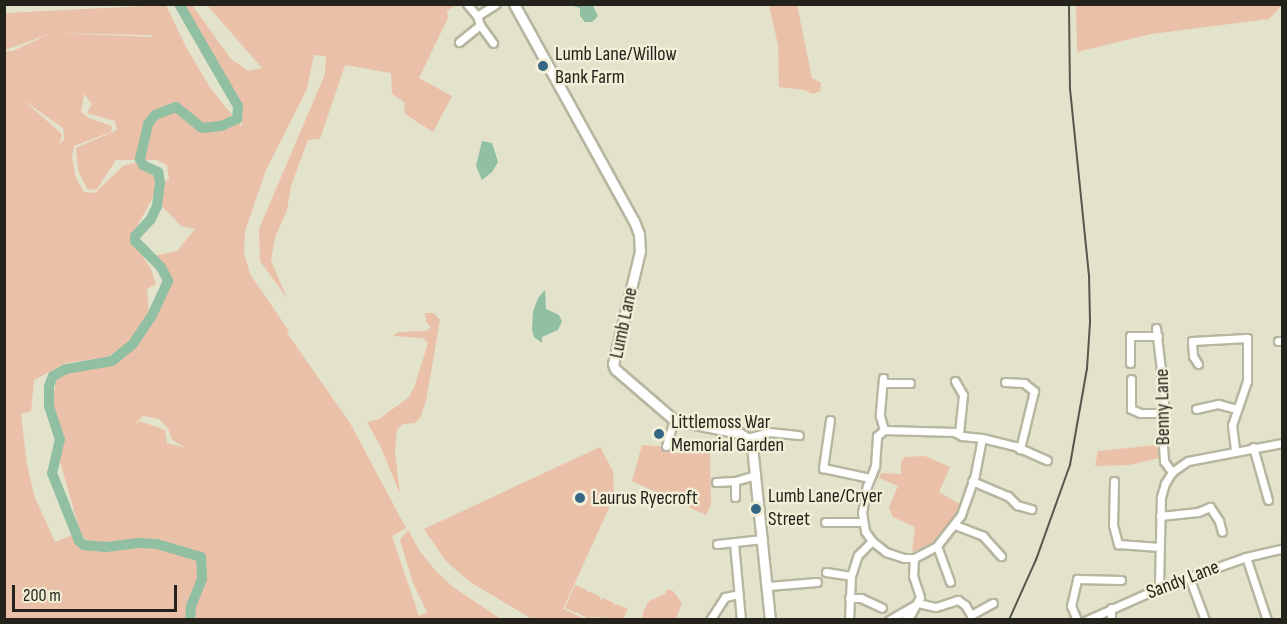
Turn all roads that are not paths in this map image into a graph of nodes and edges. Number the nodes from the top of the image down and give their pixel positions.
1 (467, 4) edge
2 (496, 4) edge
3 (514, 4) edge
4 (477, 16) junction
5 (480, 25) junction
6 (459, 42) dead end
7 (494, 43) dead end
8 (1130, 363) dead end
9 (1198, 364) dead end
10 (1131, 379) dead end
11 (955, 381) dead end
12 (1005, 382) dead end
13 (910, 383) dead end
14 (1196, 409) dead end
15 (1237, 409) junction
16 (1164, 413) junction
17 (674, 420) junction
18 (830, 420) dead end
19 (884, 430) junction
20 (956, 433) junction
21 (799, 435) dead end
22 (747, 438) junction
23 (982, 438) junction
24 (1282, 443) edge
25 (666, 446) dead end
26 (1253, 447) junction
27 (1020, 449) junction
28 (1235, 451) junction
29 (1047, 460) dead end
30 (1172, 472) junction
31 (756, 475) junction
32 (870, 478) junction
33 (735, 481) junction
34 (972, 481) junction
35 (1114, 481) dead end
36 (716, 482) dead end
37 (735, 498) dead end
38 (1268, 500) dead end
39 (1217, 502) dead end
40 (1210, 507) junction
41 (1031, 509) dead end
42 (1160, 516) junction
43 (825, 522) dead end
44 (862, 522) junction
45 (955, 525) junction
46 (1222, 532) dead end
47 (763, 539) junction
48 (872, 541) junction
49 (734, 543) junction
50 (717, 544) dead end
51 (937, 546) junction
52 (1159, 547) junction
53 (1282, 549) edge
54 (1001, 556) dead end
55 (1246, 557) junction
56 (914, 558) junction
57 (826, 572) dead end
58 (851, 576) junction
59 (1190, 577) junction
60 (1121, 580) dead end
61 (817, 582) dead end
62 (950, 582) dead end
63 (768, 586) junction
64 (1159, 588) junction
65 (739, 594) junction
66 (849, 598) junction
67 (918, 603) junction
68 (993, 603) dead end
69 (882, 608) dead end
70 (1111, 608) junction
71 (971, 617) edge
72 (710, 620) edge
73 (741, 620) edge
74 (770, 620) edge
75 (849, 620) edge
76 (889, 620) edge
77 (904, 620) edge
78 (1077, 620) edge
79 (1087, 620) edge
80 (1111, 620) edge
81 (1205, 620) edge
82 (1267, 620) edge

1 - 4 street
2 - 4 street
3 - 17 street, Lumb Lane
4 - 5 street
5 - 6 street
5 - 7 street
8 - 16 street, Benny Lane
9 - 15 street
10 - 16 street
11 - 20 street
12 - 27 street
13 - 19 street
14 - 15 street
15 - 28 street
16 - 30 street, Benny Lane
17 - 22 street, Lumb Lane
17 - 25 street
18 - 32 street
19 - 20 street
19 - 32 street
20 - 23 street
21 - 22 street
22 - 31 street
23 - 27 street
23 - 34 street
24 - 26 street
26 - 28 street
26 - 38 street
27 - 29 street
28 - 30 street
30 - 42 street, Benny Lane
31 - 33 street
31 - 47 street
32 - 44 street
33 - 36 street
33 - 37 street
34 - 41 street
34 - 45 street
35 - 52 street
39 - 40 street
40 - 42 street
40 - 46 street
42 - 52 street, Benny Lane
43 - 44 street
44 - 48 street
45 - 51 street
45 - 54 street
47 - 49 street
47 - 63 street
48 - 56 street
48 - 58 street
49 - 50 street
49 - 65 street
51 - 56 street
51 - 62 street
52 - 64 street, Benny Lane
53 - 55 street, Sandy Lane
55 - 59 street, Sandy Lane
55 - 82 street
56 - 67 street
57 - 58 street
58 - 66 street
59 - 64 street, Sandy Lane
59 - 81 street
60 - 78 street
61 - 63 street
63 - 74 street
64 - 70 street, Sandy Lane
65 - 72 street
65 - 73 street
66 - 69 street
66 - 75 street
67 - 71 street
67 - 76 street
67 - 77 street
68 - 71 street
70 - 79 street, Sandy Lane
70 - 80 street

